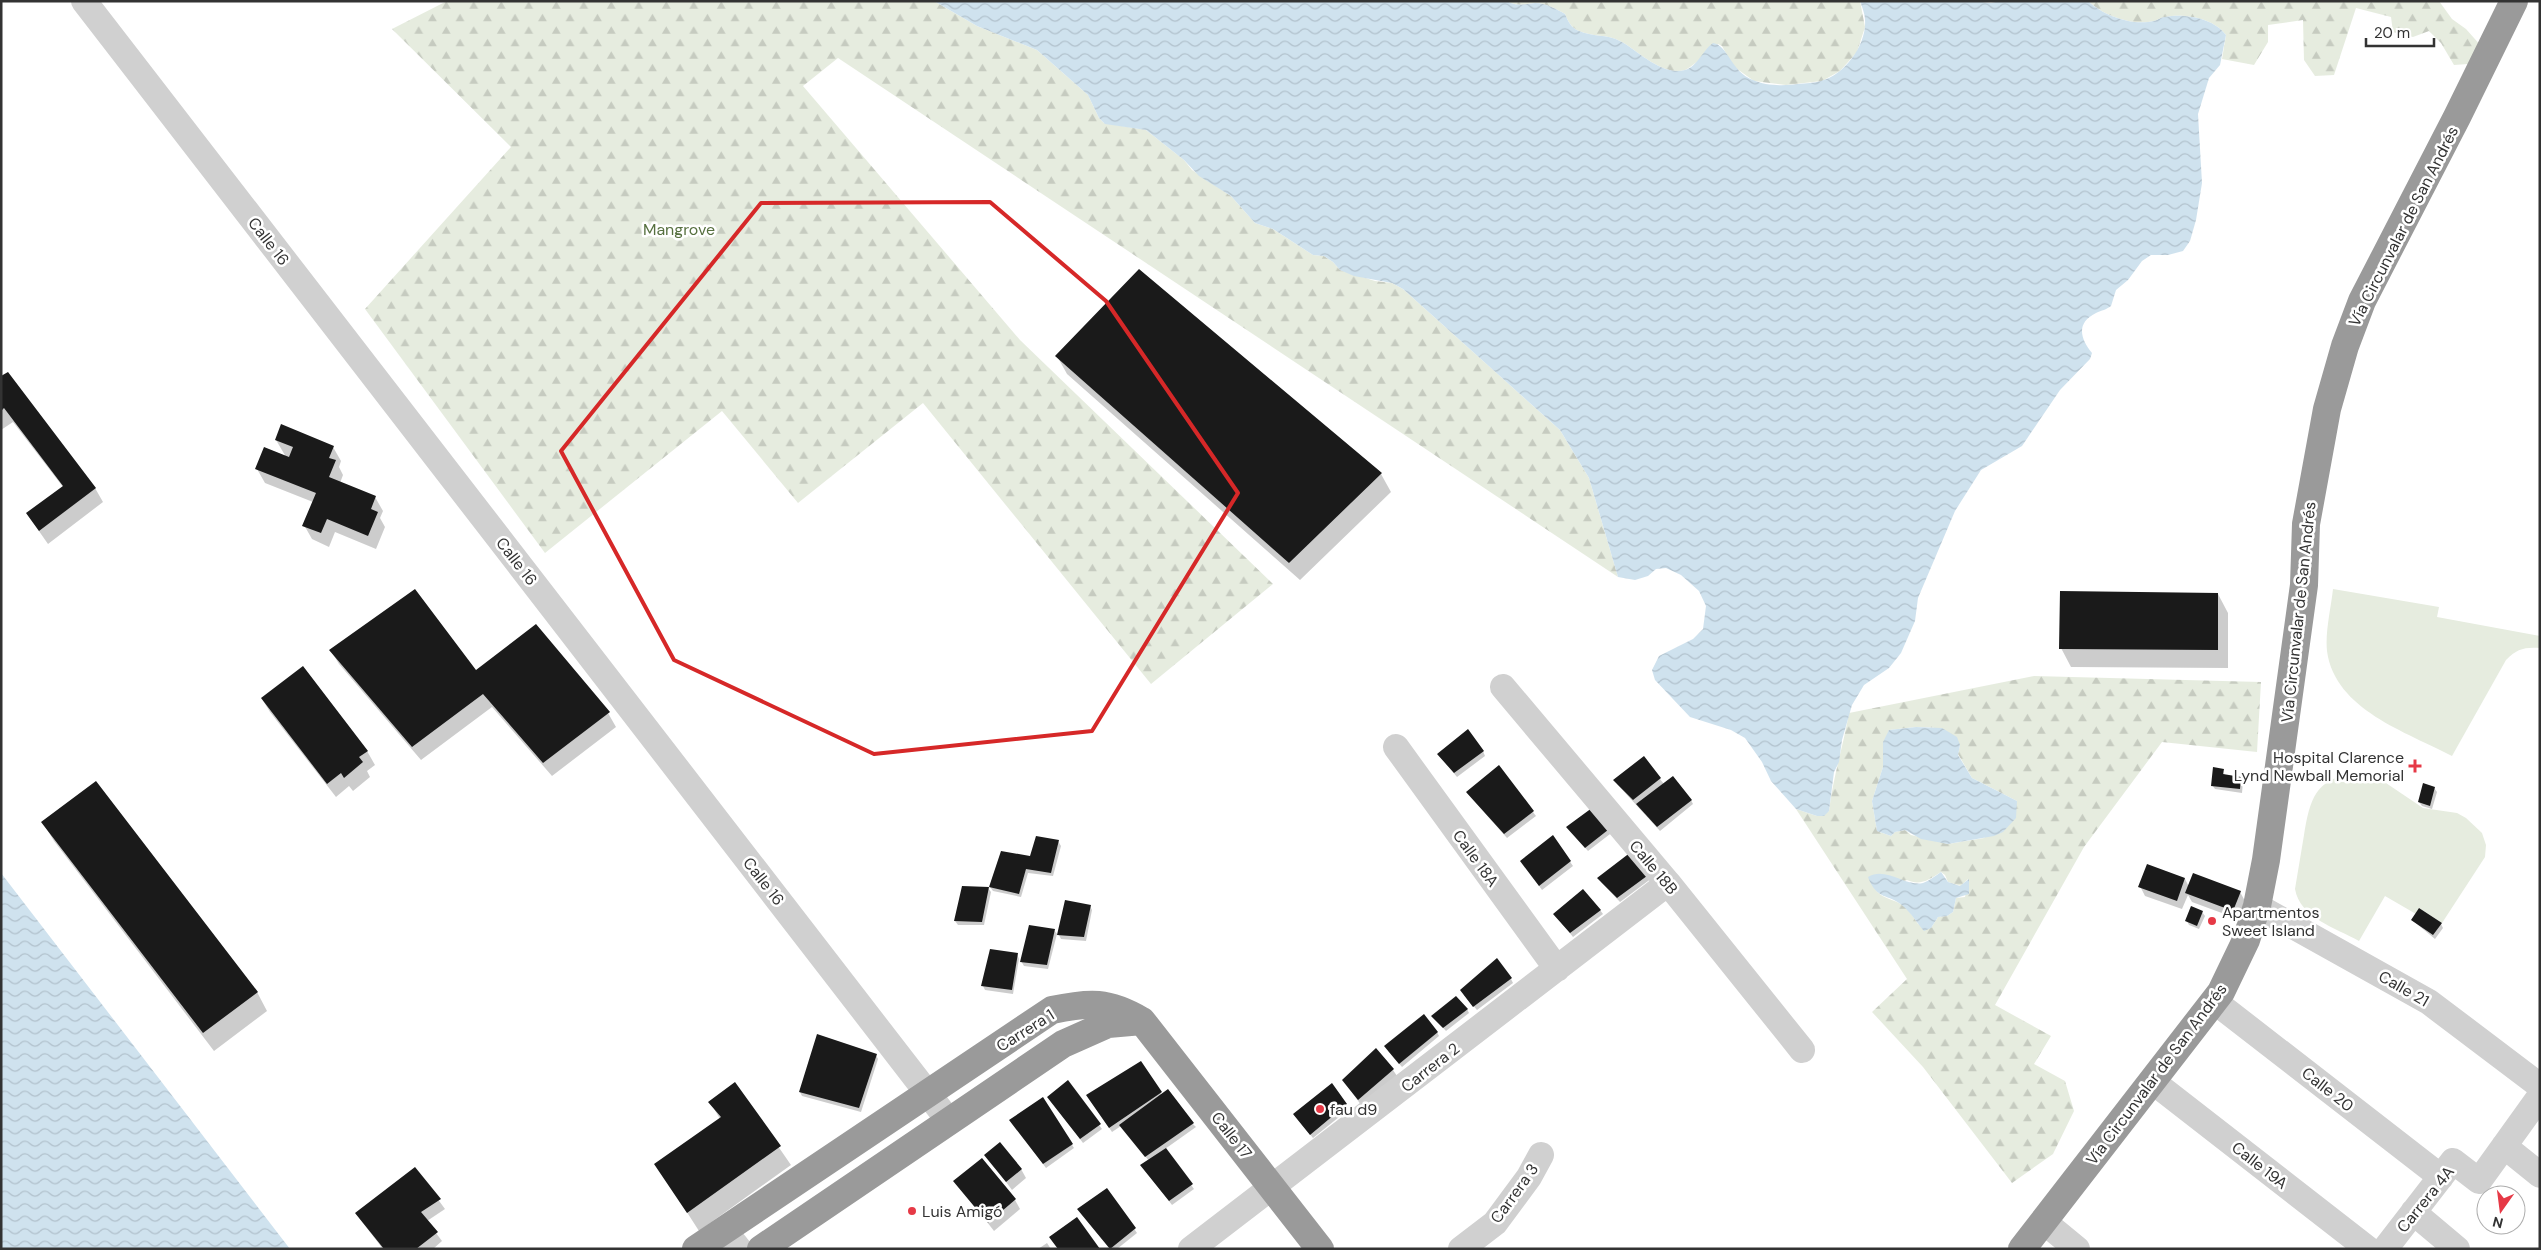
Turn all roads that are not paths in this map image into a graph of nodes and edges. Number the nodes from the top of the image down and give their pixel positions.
1 (84, 1) edge
2 (2514, 1) edge
3 (1503, 687) dead end
4 (1396, 747) dead end
5 (1668, 883) junction
6 (2257, 906) junction
7 (1557, 969) junction
8 (2214, 1001) junction
9 (1142, 1021) junction
10 (1802, 1050) dead end
11 (2152, 1081) junction
12 (2540, 1086) edge
13 (928, 1094) junction
14 (2540, 1096) edge
15 (949, 1121) junction
16 (2504, 1146) junction
17 (1541, 1155) dead end
18 (2540, 1175) edge
19 (2441, 1177) junction
20 (1274, 1188) junction
21 (2413, 1212) junction
22 (2043, 1221) junction
23 (731, 1239) edge
24 (696, 1249) edge
25 (761, 1249) edge
26 (1191, 1249) edge
27 (1320, 1249) edge
28 (1461, 1249) edge
29 (2022, 1249) edge
30 (2077, 1249) edge
31 (2368, 1249) edge
32 (2385, 1249) edge
33 (2457, 1249) edge

1 - 13 street, Calle 16
2 - 6 highway, Vía Circunvalar de San Andrés
3 - 5 street, Calle 18B
4 - 7 street, Calle 18A
5 - 7 street, Carrera 2
5 - 10 street, Calle 18B
6 - 8 highway, Vía Circunvalar de San Andrés
6 - 12 street, Calle 21
7 - 20 street, Carrera 2
8 - 11 highway, Vía Circunvalar de San Andrés
8 - 19 street, Calle 20
9 - 13 highway, Carrera 1
9 - 15 highway, Carrera 1
9 - 20 highway, Calle 17
11 - 22 highway, Vía Circunvalar de San Andrés
11 - 31 street, Calle 19A
13 - 15 street, Calle 16
13 - 23 highway, Carrera 1
14 - 16 street, Carrera 4A
15 - 25 highway, Carrera 1
16 - 18 street
16 - 19 street, Carrera 4A
17 - 28 street, Carrera 3
19 - 21 street, Carrera 4A
20 - 26 street, Carrera 2
20 - 27 highway, Calle 17
21 - 32 street, Carrera 4A
21 - 33 street
22 - 29 highway, Vía Circunvalar de San Andrés
22 - 30 street
23 - 24 highway, Carrera 1

